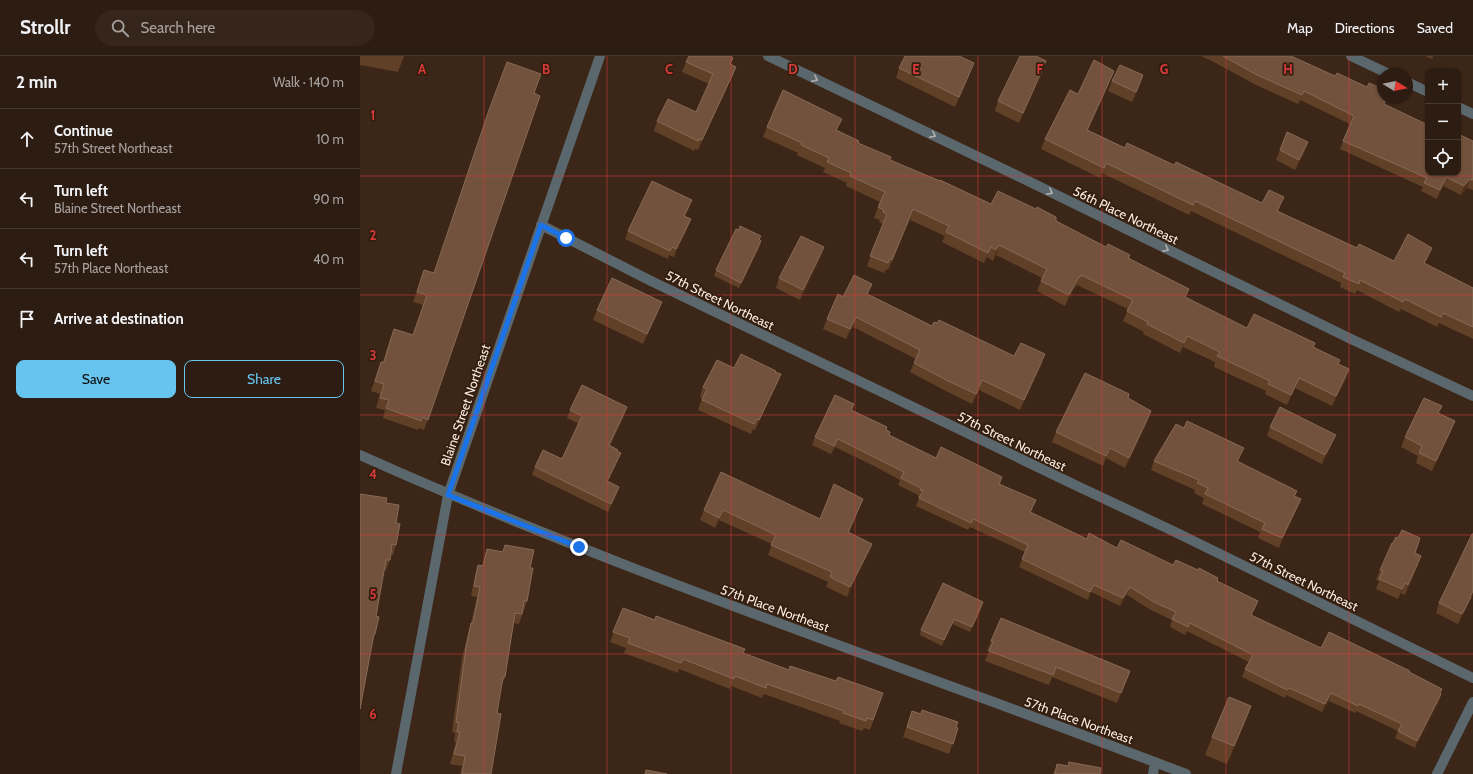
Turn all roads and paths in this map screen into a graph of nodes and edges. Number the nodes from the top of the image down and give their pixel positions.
1 (600, 56) edge
2 (768, 56) edge
3 (1351, 56) edge
4 (1377, 68) edge
5 (1413, 85) edge
6 (1425, 91) edge
7 (1461, 108) edge
8 (1473, 114) edge
9 (541, 225) junction
10 (1473, 396) edge
11 (360, 455) edge
12 (448, 495) junction
13 (1473, 678) edge
14 (1473, 702) edge
15 (1155, 762) junction
16 (396, 774) edge
17 (1153, 774) edge
18 (1186, 774) edge
19 (1437, 774) edge

1 - 9 street, Blaine Street Northeast
2 -> 10 street, 56th Place Northeast
3 - 4 street
5 - 6 street
7 - 8 street
9 - 12 street, Blaine Street Northeast
9 - 13 street, 57th Street Northeast
11 - 12 street, 57th Place Northeast
12 - 15 street, 57th Place Northeast
12 - 16 street, Blaine Street Northeast
14 - 19 street
15 - 17 street
15 - 18 street, 57th Place Northeast

